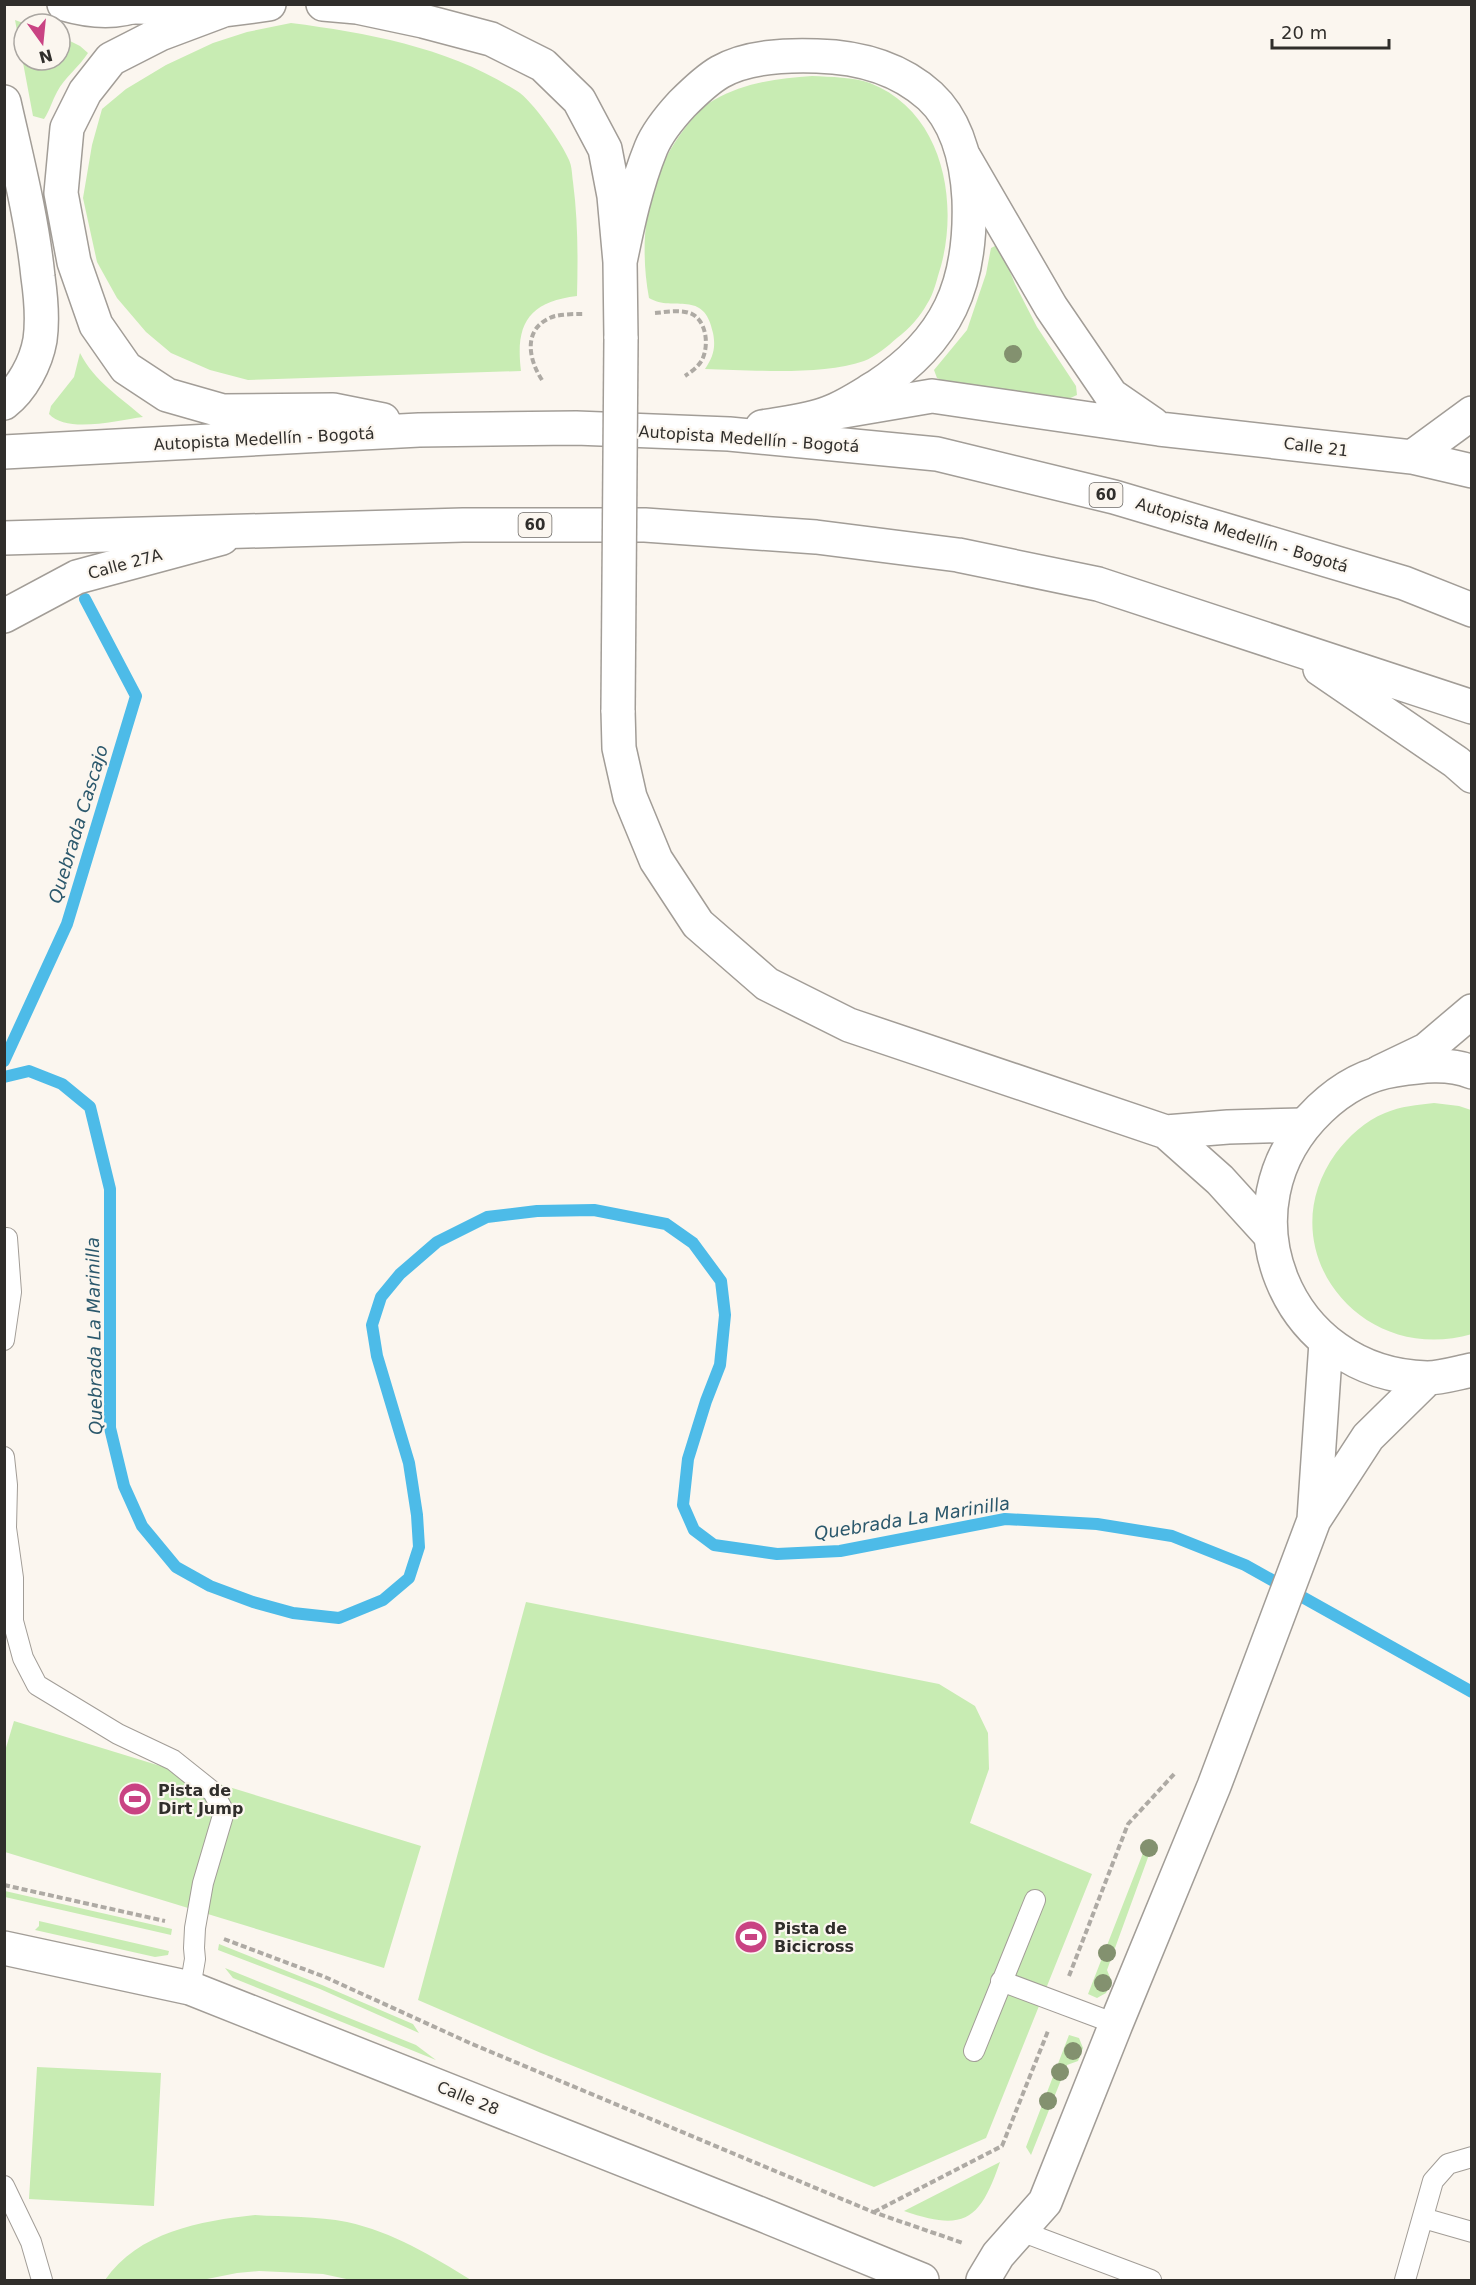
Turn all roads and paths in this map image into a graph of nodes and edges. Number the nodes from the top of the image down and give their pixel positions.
1 (64, 4) edge
2 (269, 4) edge
3 (323, 4) edge
4 (389, 4) edge
5 (136, 6) edge
6 (181, 6) edge
7 (224, 10) junction
8 (423, 21) junction
9 (160, 34) junction
10 (4, 102) edge
11 (964, 157) junction
12 (620, 262) junction
13 (587, 314) dead end
14 (651, 314) dead end
15 (685, 376) dead end
16 (542, 380) dead end
17 (4, 403) edge
18 (1472, 413) edge
19 (828, 414) junction
20 (1159, 429) junction
21 (419, 430) junction
22 (729, 434) junction
23 (4, 452) edge
24 (1412, 457) junction
25 (1472, 471) edge
26 (253, 530) junction
27 (4, 537) edge
28 (1472, 610) edge
29 (4, 616) edge
30 (1288, 647) junction
31 (1472, 707) edge
32 (1472, 776) edge
33 (1472, 1011) edge
34 (1380, 1072) junction
35 (1472, 1072) edge
36 (1303, 1125) junction
37 (1166, 1132) junction
38 (1270, 1235) junction
39 (7, 1238) dead end
40 (4, 1340) edge
41 (1326, 1342) junction
42 (1472, 1370) edge
43 (1428, 1378) junction
44 (4, 1457) edge
45 (1314, 1520) junction
46 (4, 1886) edge
47 (1035, 1900) dead end
48 (195, 1928) junction
49 (4, 1948) edge
50 (1001, 1981) junction
51 (190, 1988) junction
52 (1116, 2024) junction
53 (974, 2050) dead end
54 (1472, 2157) edge
55 (4, 2186) edge
56 (1423, 2218) junction
57 (1018, 2230) junction
58 (1472, 2232) edge
59 (990, 2268) edge
60 (42, 2280) edge
61 (922, 2280) edge
62 (1151, 2280) edge
63 (1405, 2280) edge

1 - 5 main road
2 - 7 main road
3 - 8 main road
4 - 8 main road
5 - 6 main road
6 - 7 main road
6 - 9 main road
7 - 9 main road
8 - 12 main road
9 - 21 main road
10 - 17 main road
11 - 12 main road
11 - 19 main road
11 - 20 main road
12 - 37 main road, bridge
13 - 16 path
14 - 15 path
18 - 24 main road
19 - 20 main road, Calle 21
19 - 22 main road, Calle 21
20 - 24 main road, Calle 21
21 - 22 main road, Autopista Medellín - Bogotá / 60
21 - 23 main road, Autopista Medellín - Bogotá / 60
22 - 28 main road, Autopista Medellín - Bogotá / 60
24 - 25 main road, Calle 21
26 - 27 main road, 60
26 - 29 main road, Calle 27A
26 - 30 main road, 60
30 - 31 main road, 60
30 - 32 main road
33 - 34 main road
34 - 35 main road
34 - 36 main road
36 - 37 main road
36 - 38 main road
37 - 38 main road
38 - 41 main road
39 - 40 lane
41 - 43 main road
41 - 45 main road
42 - 43 main road
43 - 45 main road
44 - 48 lane
45 - 52 main road
46 - 48 path
47 - 50 lane
48 - 51 lane
48 - 59 path
49 - 51 main road, Calle 28
50 - 52 lane
50 - 53 lane
51 - 61 main road, Calle 28
52 - 57 main road
54 - 56 lane
55 - 60 lane
56 - 58 lane
56 - 63 lane
57 - 59 main road
57 - 62 lane

